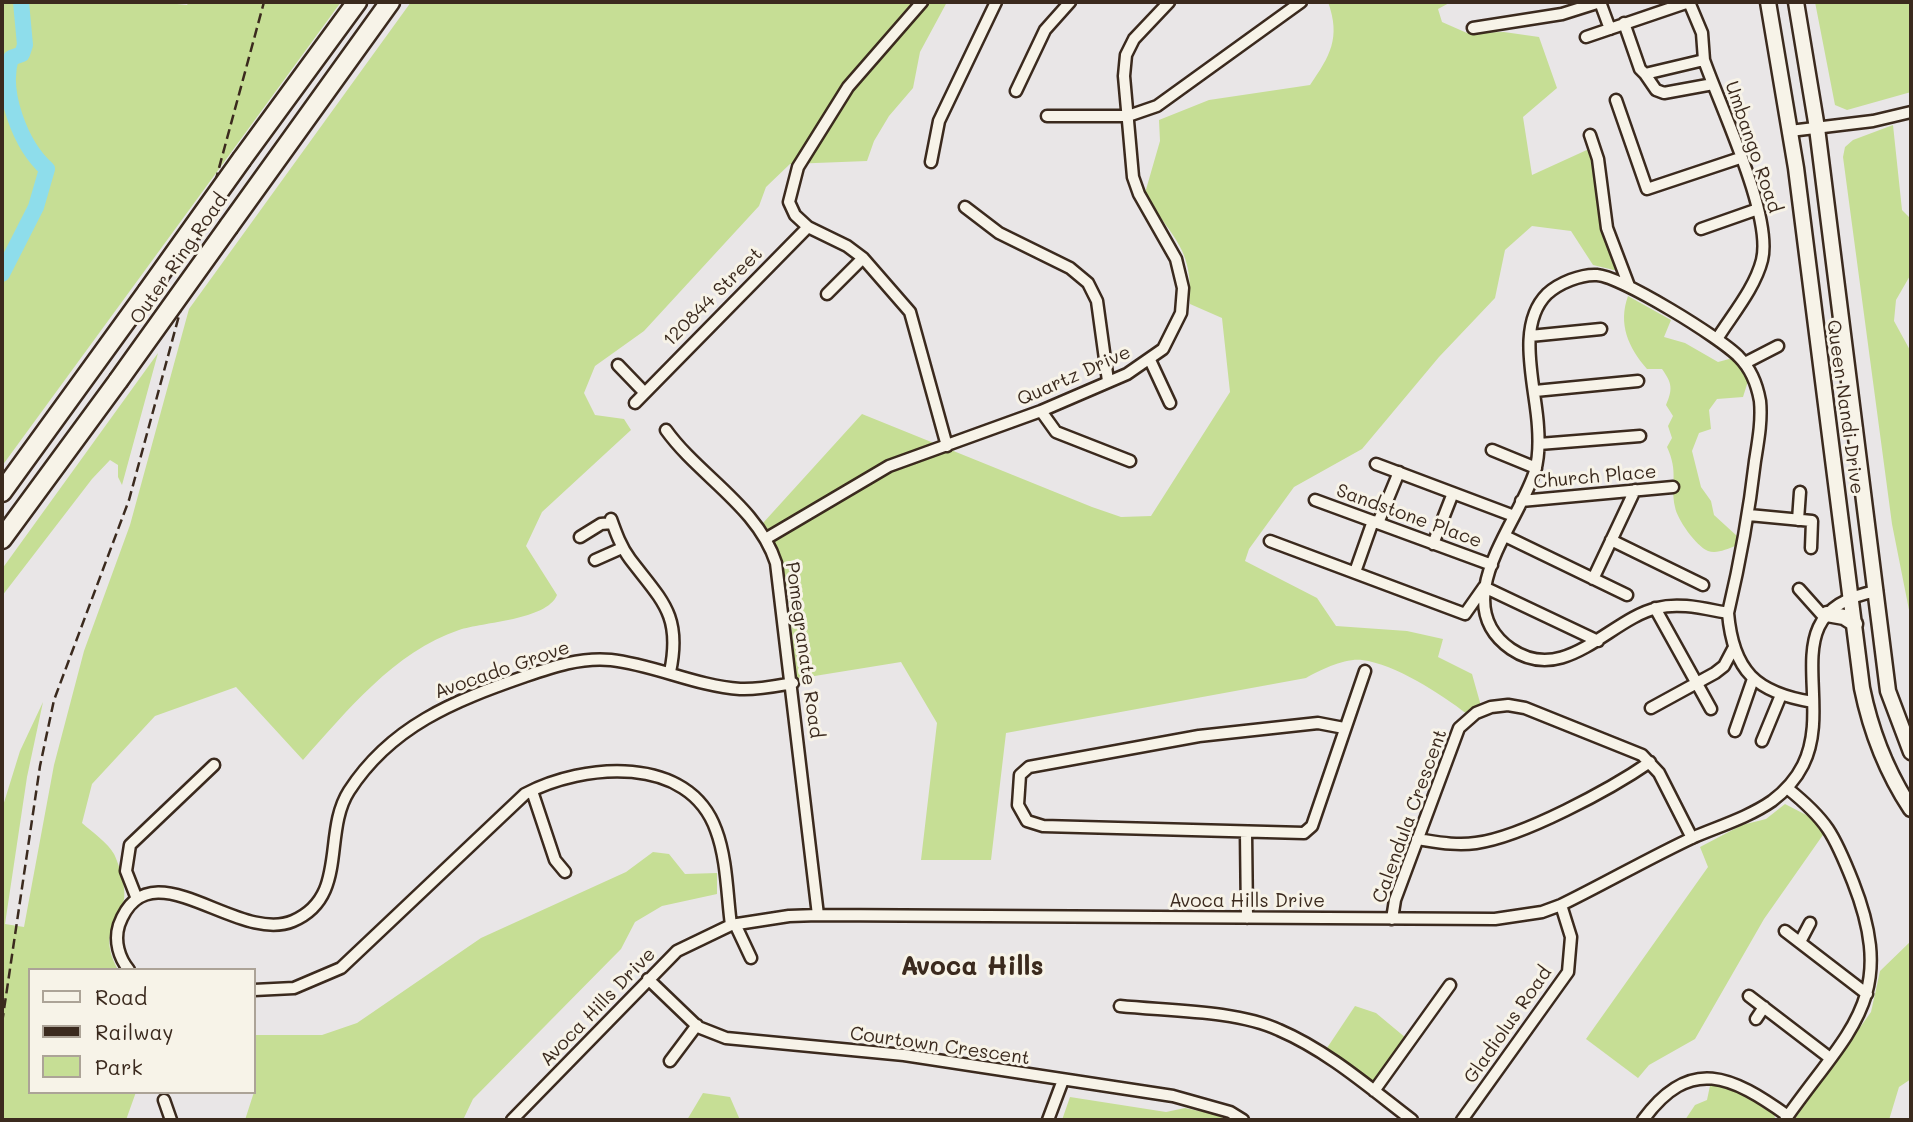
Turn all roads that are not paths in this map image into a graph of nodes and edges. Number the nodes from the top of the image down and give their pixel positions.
1 (357, 2) edge
2 (390, 2) edge
3 (922, 2) edge
4 (996, 2) edge
5 (1070, 2) edge
6 (1169, 2) edge
7 (1301, 2) edge
8 (1600, 2) edge
9 (1689, 2) edge
10 (1768, 2) edge
11 (1796, 2) edge
12 (1624, 23) junction
13 (1473, 28) dead end
14 (1610, 29) junction
15 (1586, 37) dead end
16 (1704, 60) junction
17 (1645, 74) junction
18 (1713, 85) junction
19 (1016, 91) dead end
20 (1616, 100) dead end
21 (1911, 112) edge
22 (1047, 116) dead end
23 (1128, 116) junction
24 (1817, 128) junction
25 (1790, 131) junction
26 (1590, 135) dead end
27 (1740, 158) junction
28 (932, 162) dead end
29 (965, 207) dead end
30 (1758, 209) junction
31 (808, 227) junction
32 (1701, 229) dead end
33 (863, 258) junction
34 (1629, 286) junction
35 (827, 294) dead end
36 (1601, 329) dead end
37 (1530, 337) junction
38 (1717, 339) junction
39 (1778, 346) dead end
40 (1150, 360) junction
41 (1745, 363) junction
42 (618, 365) dead end
43 (1108, 381) junction
44 (1638, 381) dead end
45 (1535, 391) junction
46 (643, 392) junction
47 (635, 403) dead end
48 (1170, 403) dead end
49 (1041, 411) junction
50 (666, 429) dead end
51 (1640, 436) dead end
52 (1539, 444) junction
53 (947, 446) junction
54 (1492, 450) dead end
55 (1130, 461) dead end
56 (1376, 464) dead end
57 (1536, 468) junction
58 (1399, 472) junction
59 (1673, 487) dead end
60 (1635, 490) junction
61 (2, 492) edge
62 (1800, 492) dead end
63 (1453, 493) junction
64 (1315, 500) dead end
65 (1521, 501) junction
66 (1749, 515) junction
67 (1514, 516) junction
68 (1798, 520) junction
69 (1376, 522) junction
70 (1505, 536) junction
71 (580, 537) dead end
72 (767, 538) junction
73 (2, 540) edge
74 (1611, 540) junction
75 (1270, 541) dead end
76 (1433, 544) junction
77 (622, 548) junction
78 (1811, 548) dead end
79 (595, 560) dead end
80 (1492, 565) junction
81 (1355, 572) junction
82 (1593, 579) junction
83 (1703, 585) dead end
84 (1484, 587) junction
85 (1799, 589) dead end
86 (1877, 591) junction
87 (1626, 595) dead end
88 (1852, 595) junction
89 (1655, 608) junction
90 (1728, 613) junction
91 (1825, 615) junction
92 (1855, 624) junction
93 (1598, 641) junction
94 (1733, 649) junction
95 (1365, 671) dead end
96 (670, 672) junction
97 (1753, 679) junction
98 (1697, 682) junction
99 (793, 683) junction
100 (1781, 695) junction
101 (1813, 702) junction
102 (1651, 708) dead end
103 (1711, 709) dead end
104 (1344, 728) junction
105 (1735, 731) dead end
106 (1762, 741) dead end
107 (1911, 752) edge
108 (1650, 762) junction
109 (214, 765) dead end
110 (1787, 788) junction
111 (532, 791) junction
112 (1911, 809) edge
113 (1246, 833) junction
114 (1692, 838) junction
115 (1417, 839) junction
116 (565, 873) dead end
117 (137, 899) junction
118 (1561, 905) junction
119 (818, 915) junction
120 (1247, 918) junction
121 (1392, 919) junction
122 (1810, 923) dead end
123 (733, 925) junction
124 (1785, 931) dead end
125 (1800, 942) junction
126 (751, 958) dead end
127 (128, 968) edge
128 (648, 979) junction
129 (1450, 985) dead end
130 (256, 990) edge
131 (1867, 994) junction
132 (1749, 996) dead end
133 (1120, 1006) dead end
134 (1764, 1007) junction
135 (1756, 1019) dead end
136 (696, 1025) junction
137 (1830, 1058) junction
138 (670, 1061) dead end
139 (1063, 1080) junction
140 (1374, 1091) junction
141 (164, 1100) dead end
142 (1786, 1118) edge
143 (171, 1120) edge
144 (512, 1120) edge
145 (1048, 1120) edge
146 (1243, 1120) edge
147 (1412, 1120) edge
148 (1462, 1120) edge
149 (1643, 1120) edge

1 - 61 highway, Outer Ring Road, bridge
2 - 73 highway, Outer Ring Road, bridge
3 - 31 street
4 - 28 street
5 - 19 street
6 - 23 street, Quartz Drive
7 - 23 street
8 - 13 street
8 - 14 street
9 - 12 street
9 - 16 street, Umbango Road
10 - 25 main road, Queen Nandi Drive
11 - 24 main road, Queen Nandi Drive
12 - 14 street
12 - 17 street
14 - 15 street
16 - 17 street
16 - 18 street, Umbango Road
17 - 18 street
18 - 27 street, Umbango Road
20 - 27 street
21 - 24 street
22 - 23 street
23 - 40 street, Quartz Drive
24 - 25 street
24 - 86 main road, Queen Nandi Drive
25 - 88 main road, Queen Nandi Drive
26 - 34 street
27 - 30 street, Umbango Road
29 - 43 street
30 - 32 street
30 - 38 street, Umbango Road
31 - 33 street
31 - 46 street, 120844 Street
33 - 35 street
33 - 53 street
34 - 37 street
34 - 38 street
36 - 37 street
37 - 45 street
38 - 41 street
39 - 41 street
40 - 43 street, Quartz Drive
40 - 48 street
41 - 66 street
42 - 46 street
43 - 49 street, Quartz Drive
44 - 45 street
45 - 52 street
46 - 47 street, 120844 Street
49 - 53 street, Quartz Drive
49 - 55 street
50 - 72 street, Pomegranate Road
51 - 52 street
52 - 57 street
53 - 72 street, Quartz Drive
54 - 57 street
56 - 58 street
57 - 65 street
58 - 63 street
58 - 69 street
59 - 60 street, Church Place
60 - 65 street, Church Place
60 - 74 street
62 - 68 street
63 - 67 street
63 - 76 street
64 - 69 street, Sandstone Place
65 - 67 street
66 - 68 street
66 - 90 street
67 - 70 street
68 - 78 street
69 - 76 street, Sandstone Place
69 - 81 street
70 - 80 street
70 - 82 street
71 - 77 street
72 - 99 street, Pomegranate Road
74 - 82 street
74 - 83 street
75 - 81 street
76 - 80 street, Sandstone Place
77 - 79 street
77 - 96 street
80 - 84 street
81 - 84 street
82 - 87 street
84 - 93 street
84 - 93 street
85 - 91 street
86 - 88 street
86 - 107 main road, Queen Nandi Drive
88 - 91 street
88 - 92 main road, Queen Nandi Drive
89 - 90 street
89 - 93 street
89 - 98 street
90 - 94 street
91 - 92 main road
91 - 101 street, Avoca Hills Drive
92 - 112 main road, Queen Nandi Drive
94 - 97 street
94 - 98 street
95 - 104 street
96 - 99 street, Avocado Grove
96 - 117 street, Avocado Grove
97 - 100 street
97 - 105 street
98 - 102 street
98 - 103 street
99 - 119 street, Pomegranate Road
100 - 101 street
100 - 106 street
101 - 110 street, Avoca Hills Drive
104 - 113 street
104 - 113 street
108 - 114 street
108 - 115 street
108 - 115 street, Calendula Crescent
109 - 117 street
110 - 114 street, Avoca Hills Drive
110 - 131 street
111 - 116 street
111 - 123 street
111 - 130 street
113 - 120 street
114 - 118 street, Avoca Hills Drive
115 - 121 street, Calendula Crescent
117 - 127 street
118 - 121 street, Avoca Hills Drive
118 - 148 street, Gladiolus Road
119 - 120 street, Avoca Hills Drive
119 - 123 street, Avoca Hills Drive
120 - 121 street, Avoca Hills Drive
122 - 125 street
123 - 126 street
123 - 128 street, Avoca Hills Drive
124 - 125 street
125 - 131 street
128 - 136 street, Courtown Crescent
128 - 144 street, Avoca Hills Drive
129 - 140 street
131 - 137 street
132 - 134 street
133 - 140 street
134 - 135 street
134 - 137 street
136 - 138 street
136 - 139 street, Courtown Crescent
137 - 142 street
139 - 145 street
139 - 146 street, Courtown Crescent
140 - 147 street
141 - 143 street
142 - 149 street

